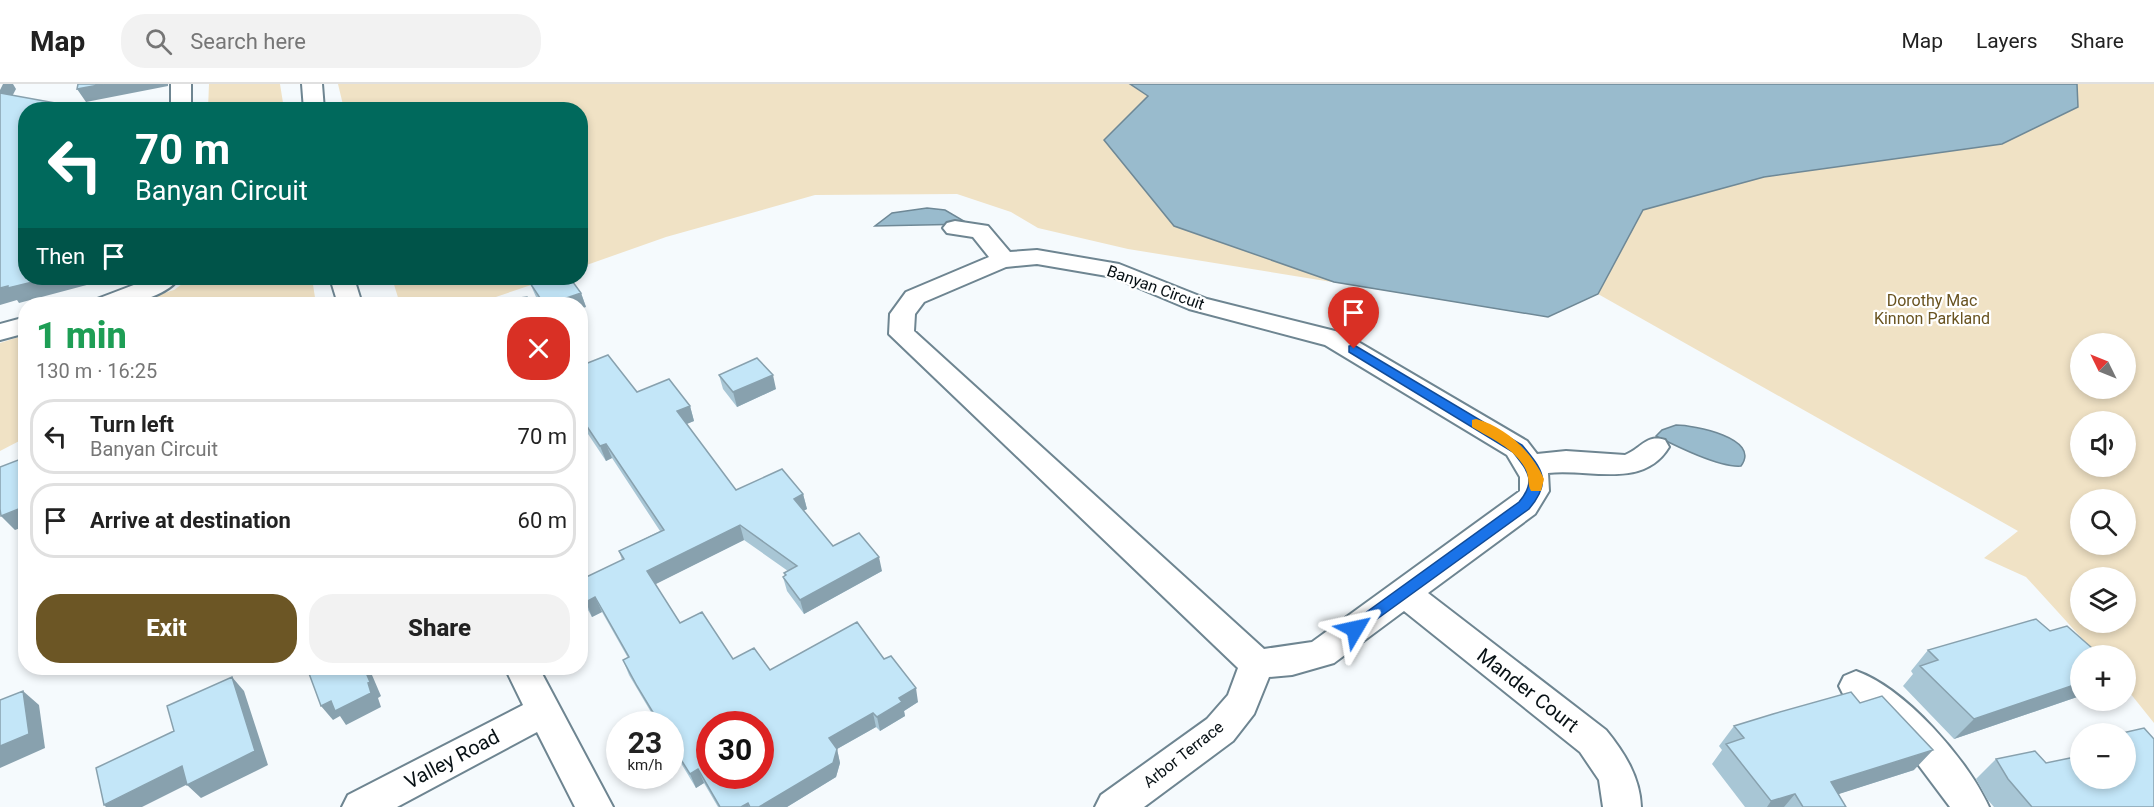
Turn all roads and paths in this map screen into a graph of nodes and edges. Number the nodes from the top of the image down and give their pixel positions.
1 (180, 84) edge
2 (312, 84) edge
3 (181, 102) edge
4 (313, 102) edge
5 (955, 228) dead end
6 (1002, 260) junction
7 (155, 285) edge
8 (125, 297) edge
9 (18, 327) edge
10 (0, 332) edge
11 (1655, 447) dead end
12 (1531, 465) junction
13 (1405, 593) junction
14 (1257, 664) junction
15 (526, 675) edge
16 (1856, 686) dead end
17 (544, 711) junction
18 (361, 807) edge
19 (594, 807) edge
20 (1114, 807) edge
21 (1622, 807) edge
22 (1970, 807) edge

1 - 3 street
2 - 4 street
5 - 6 street
6 - 12 street, Banyan Circuit
6 - 14 street, Banyan Circuit
7 - 8 street
9 - 10 street
11 - 12 street
12 - 13 street
13 - 14 street
13 - 21 street, Mander Court
14 - 20 street, Arbor Terrace
15 - 17 street
16 - 22 street
17 - 18 street, Valley Road
17 - 19 street

